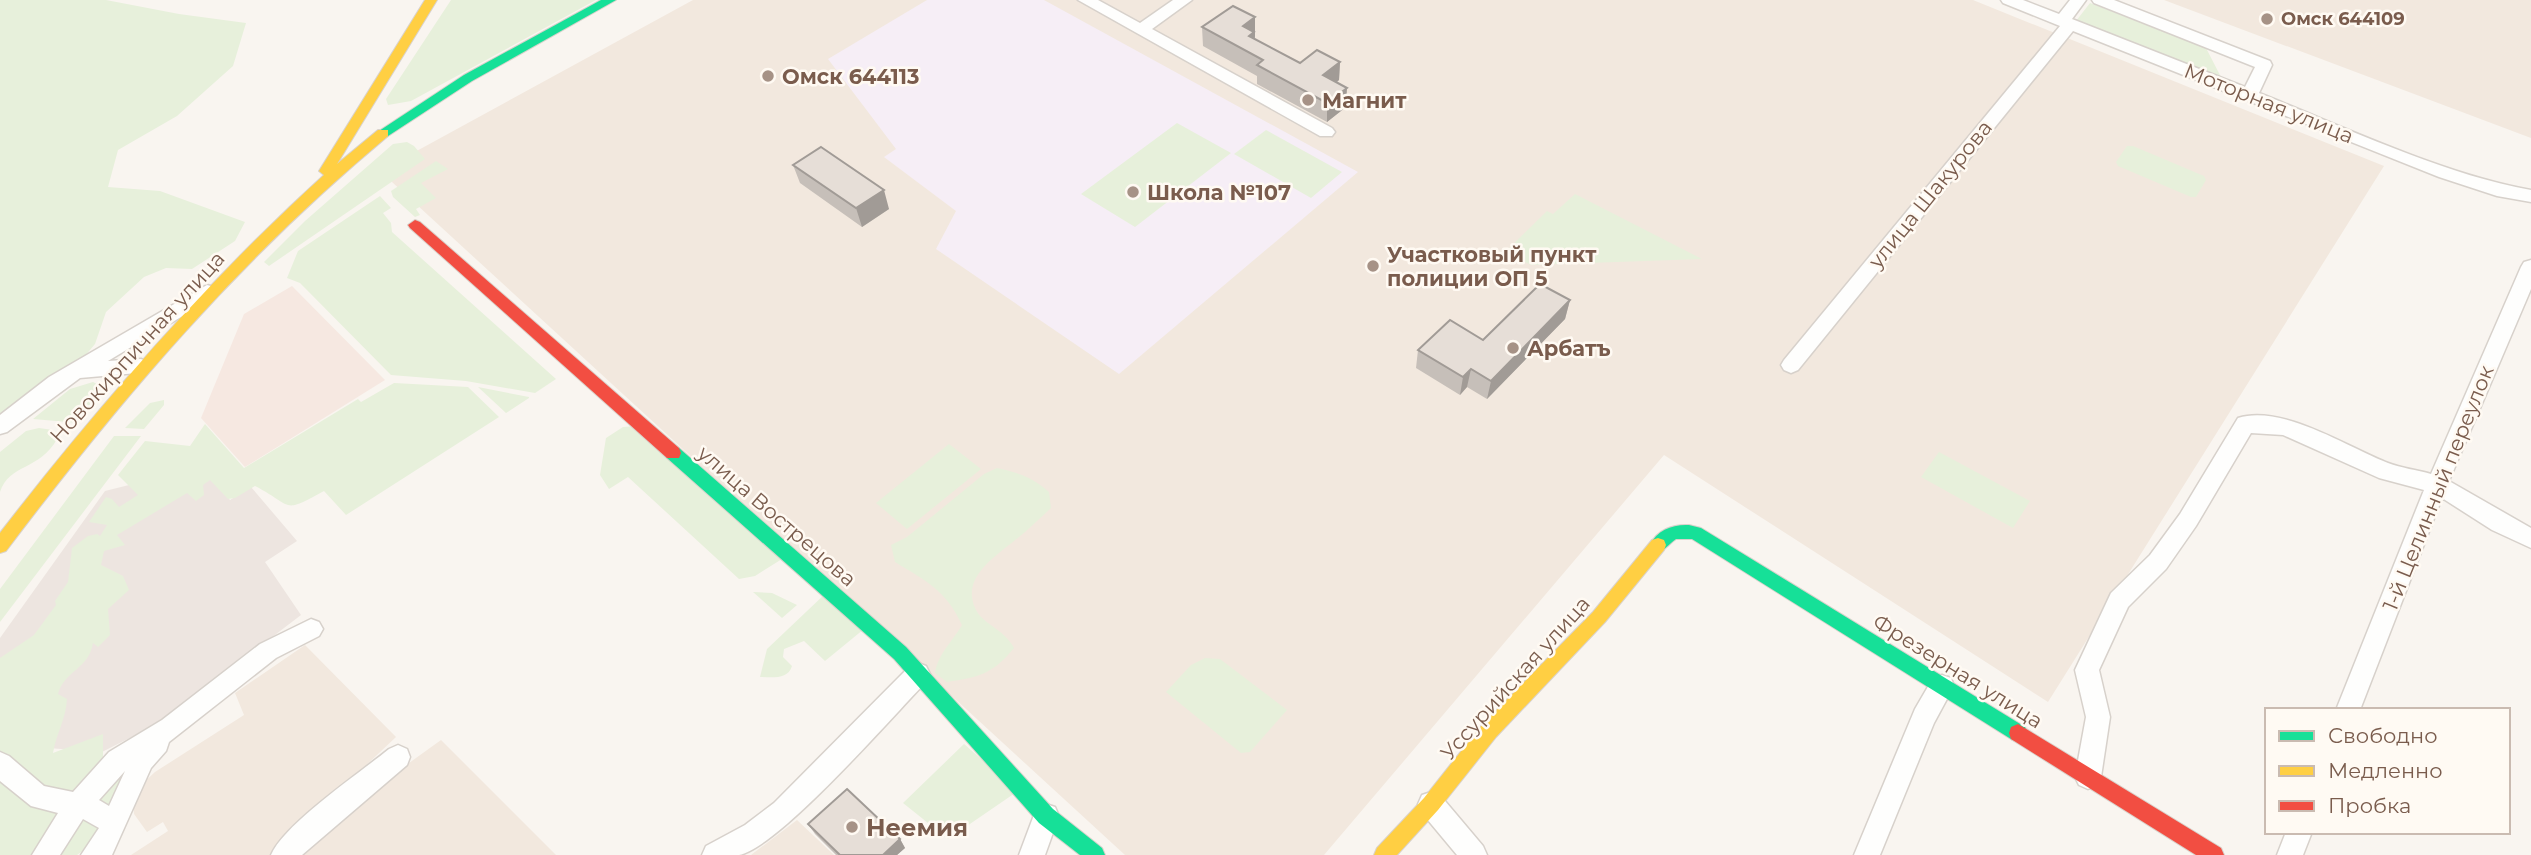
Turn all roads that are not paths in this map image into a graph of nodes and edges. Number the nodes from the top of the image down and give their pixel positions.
1 (432, 0) edge
2 (610, 0) edge
3 (1086, 0) edge
4 (1184, 0) edge
5 (2009, 0) edge
6 (2078, 0) edge
7 (2100, 0) edge
8 (2066, 22) junction
9 (1140, 30) junction
10 (2250, 94) junction
11 (1326, 132) dead end
12 (316, 186) junction
13 (2531, 195) edge
14 (415, 225) dead end
15 (2531, 267) edge
16 (219, 285) junction
17 (1791, 365) dead end
18 (141, 367) junction
19 (76, 372) junction
20 (0, 426) edge
21 (2437, 484) junction
22 (1677, 530) joint
23 (2531, 539) edge
24 (0, 545) edge
25 (311, 629) dead end
26 (918, 674) junction
27 (1942, 686) junction
28 (2349, 708) edge
29 (171, 728) junction
30 (398, 757) dead end
31 (9, 773) edge
32 (2088, 777) junction
33 (1432, 804) junction
34 (77, 806) junction
35 (1046, 816) junction
36 (115, 823) junction
37 (2298, 834) edge
38 (2198, 851) edge
39 (45, 855) edge
40 (93, 855) edge
41 (284, 855) edge
42 (715, 855) edge
43 (1032, 855) edge
44 (1095, 855) edge
45 (1384, 855) edge
46 (1474, 855) edge
47 (1867, 855) edge
48 (2290, 855) edge

1 - 12 street
2 - 12 street
3 - 9 street
4 - 9 street
5 - 8 street, Моторная улица
6 - 8 street, улица Шакурова
7 - 10 street, Моторная улица
8 - 10 street, Моторная улица
8 - 17 street, улица Шакурова
9 - 11 street
10 - 13 street, Моторная улица
12 - 16 street, Новокирпичная улица
14 - 26 street, улица Вострецова
15 - 21 street, 1-й Целинный переулок
16 - 18 street, Новокирпичная улица
16 - 19 street
18 - 19 street
18 - 24 street, Новокирпичная улица
19 - 20 street
21 - 23 street
21 - 28 street, 1-й Целинный переулок
21 - 32 street
22 - 27 street, Фрезерная улица
22 - 33 street, Уссурийская улица
25 - 29 street
26 - 35 street, улица Вострецова
26 - 42 street
27 - 32 street, Фрезерная улица
27 - 47 street
29 - 34 street
29 - 36 street
30 - 41 street
31 - 34 street
32 - 38 street, Фрезерная улица
33 - 45 street, Уссурийская улица
33 - 46 street
34 - 36 street
34 - 39 street
35 - 43 street
35 - 44 street, улица Вострецова
36 - 40 street
37 - 48 street

